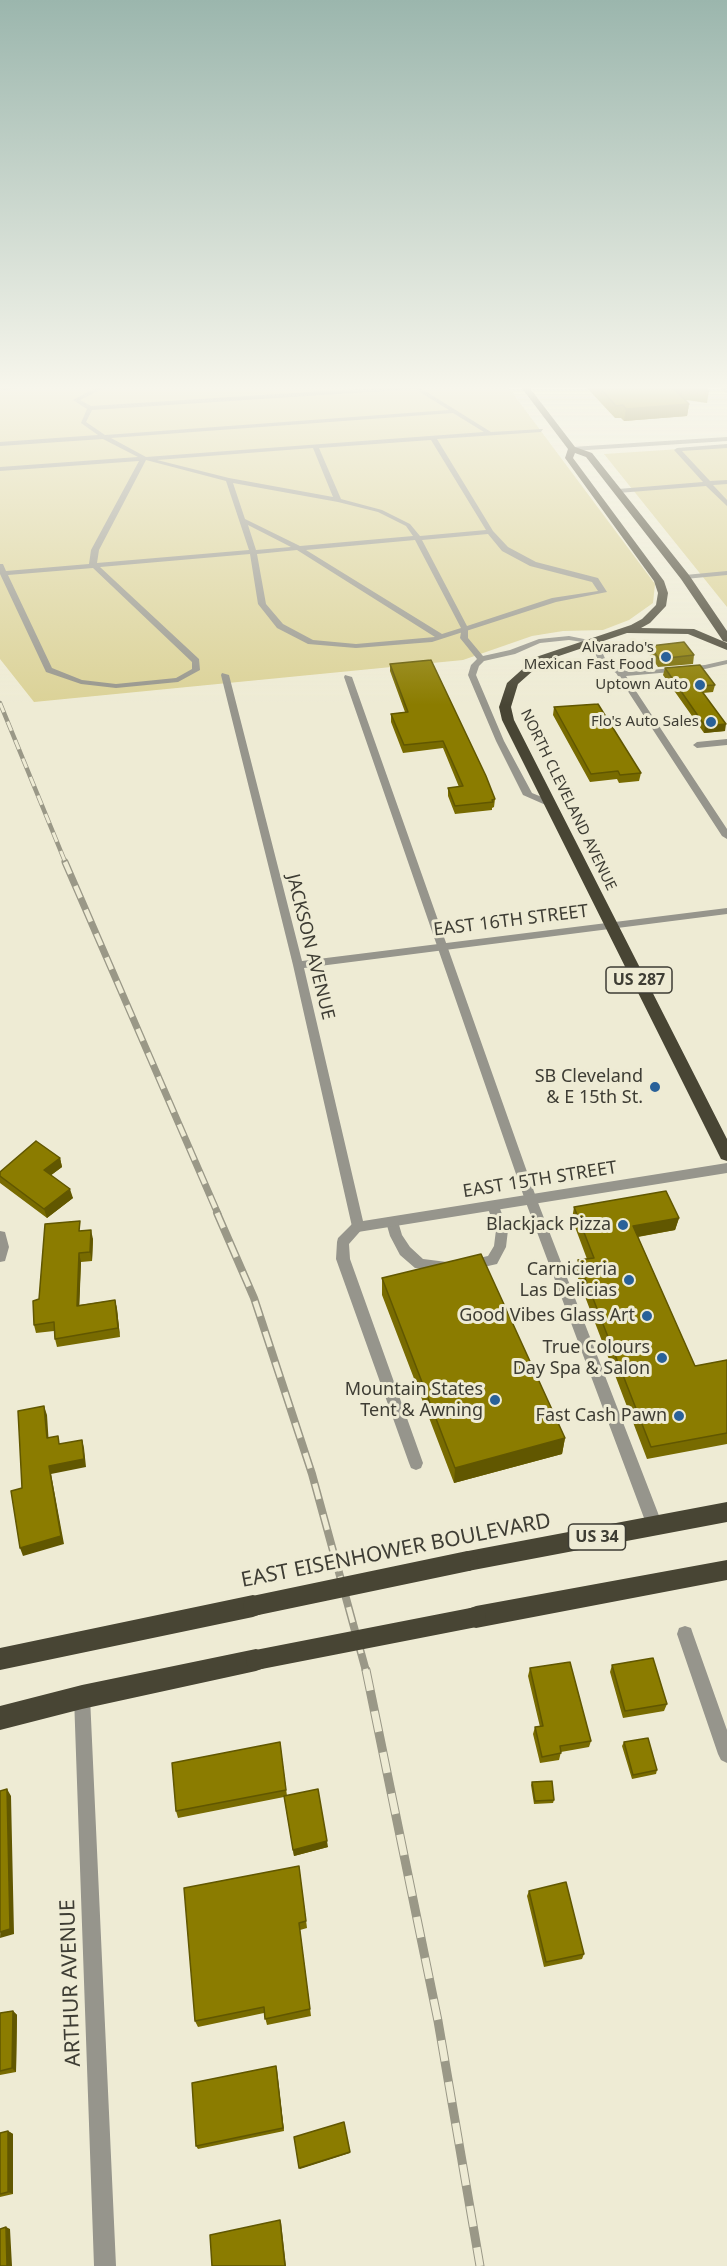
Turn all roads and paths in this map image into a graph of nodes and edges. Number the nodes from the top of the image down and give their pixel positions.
1 (126, 493) edge
2 (233, 493) edge
3 (298, 493) edge
4 (335, 493) edge
5 (466, 493) edge
6 (594, 493) edge
7 (619, 493) edge
8 (717, 493) edge
9 (338, 500) junction
10 (727, 504) edge
11 (243, 520) junction
12 (490, 532) junction
13 (417, 537) junction
14 (297, 547) junction
15 (253, 550) junction
16 (93, 564) junction
17 (2, 569) edge
18 (727, 573) edge
19 (686, 577) junction
20 (465, 629) junction
21 (618, 634) junction
22 (441, 637) junction
23 (727, 639) edge
24 (594, 640) junction
25 (727, 647) edge
26 (482, 659) junction
27 (727, 662) edge
28 (619, 671) junction
29 (225, 675) dead end
30 (348, 677) dead end
31 (727, 742) edge
32 (697, 745) dead end
33 (551, 804) junction
34 (727, 836) edge
35 (727, 911) edge
36 (612, 925) junction
37 (444, 946) junction
38 (298, 965) junction
39 (727, 1155) edge
40 (727, 1168) edge
41 (531, 1200) junction
42 (493, 1206) junction
43 (392, 1222) junction
44 (358, 1227) junction
45 (0, 1236) edge
46 (0, 1257) edge
47 (416, 1463) dead end
48 (727, 1512) edge
49 (655, 1526) junction
50 (727, 1570) edge
51 (685, 1634) dead end
52 (0, 1659) edge
53 (82, 1697) junction
54 (0, 1718) edge
55 (727, 1754) edge
56 (105, 2266) edge

1 - 16 street
2 - 11 street
3 - 9 street
4 - 9 street
5 - 12 street
6 - 21 highway, NORTH CLEVELAND AVENUE / US 287
7 - 19 highway, US 287
8 - 10 street
9 - 13 street
11 - 14 street
11 - 15 street
12 - 13 street
12 - 20 street
13 - 14 street
13 - 20 street
14 - 15 street
14 - 22 street
15 - 16 street
15 - 22 street
16 - 17 street
16 - 17 street
18 - 19 street
19 - 23 highway, US 287
20 - 22 street
20 - 26 street
21 - 24 highway, NORTH CLEVELAND AVENUE / US 287
21 - 25 highway
24 - 26 street
24 - 28 street
24 - 33 highway, NORTH CLEVELAND AVENUE / US 287
26 - 33 street
27 - 28 street
28 - 34 street
29 - 38 street, JACKSON AVENUE
30 - 37 street
31 - 32 street
33 - 36 highway, NORTH CLEVELAND AVENUE / US 287
35 - 36 street, EAST 16TH STREET
36 - 37 street, EAST 16TH STREET
36 - 39 highway, NORTH CLEVELAND AVENUE / US 287
37 - 38 street, EAST 16TH STREET
37 - 41 street
38 - 44 street, JACKSON AVENUE
40 - 41 street, EAST 15TH STREET
41 - 42 street, EAST 15TH STREET
41 - 49 street
42 - 43 street, EAST 15TH STREET
42 - 43 street
43 - 44 street, EAST 15TH STREET
44 - 47 street
45 - 46 street
48 - 49 highway, EAST EISENHOWER BOULEVARD / US 34
49 - 52 highway, EAST EISENHOWER BOULEVARD / US 34, bridge
50 - 53 highway, bridge
51 - 55 street
53 - 54 highway
53 - 56 street, ARTHUR AVENUE

